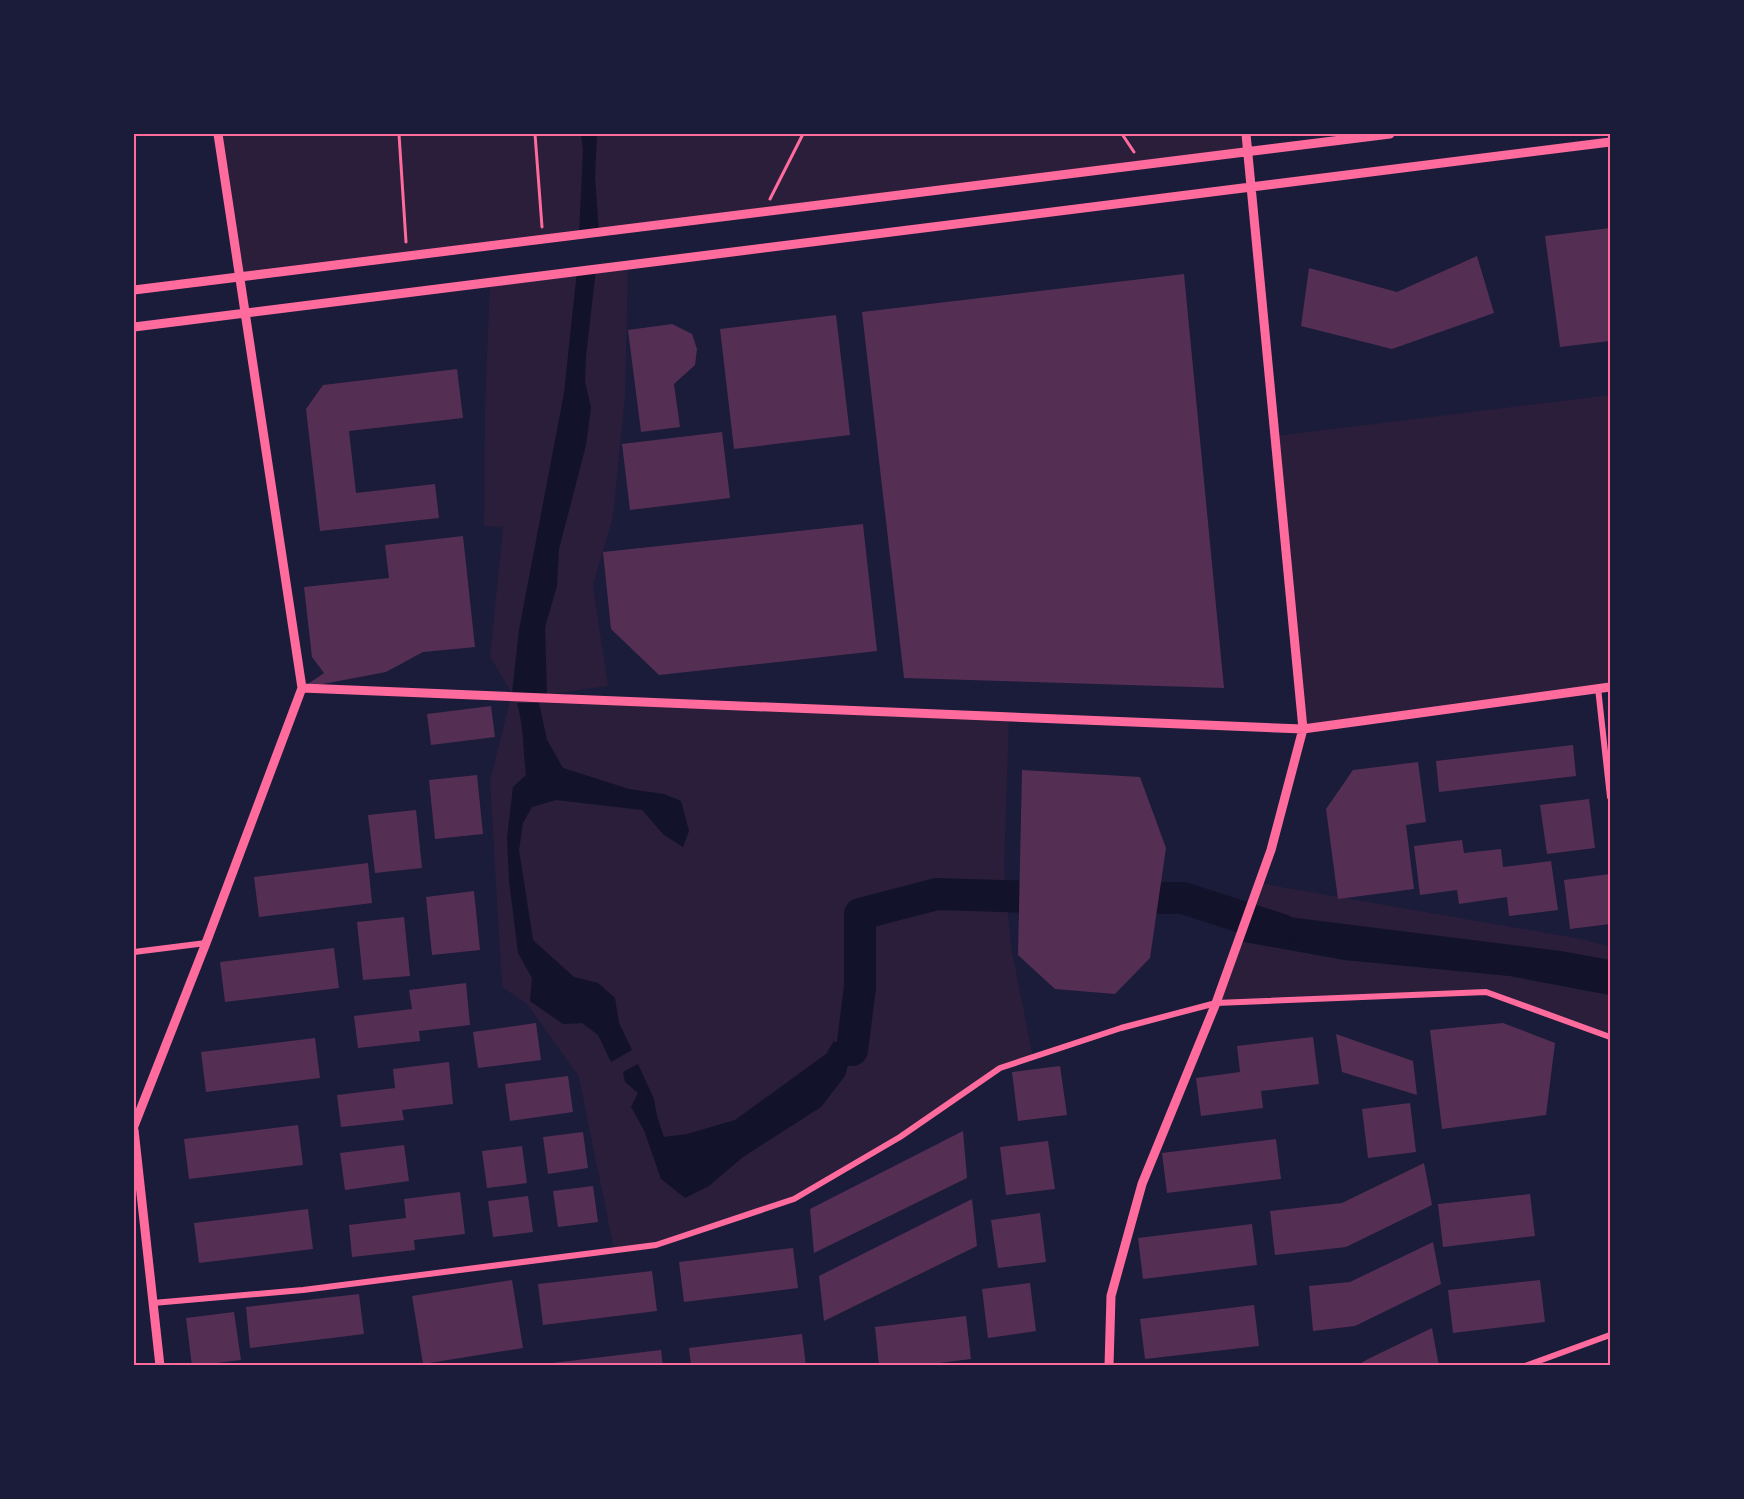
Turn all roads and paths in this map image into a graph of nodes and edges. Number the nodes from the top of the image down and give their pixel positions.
1 (218, 134) edge
2 (399, 134) edge
3 (535, 134) edge
4 (803, 134) edge
5 (1122, 134) edge
6 (1246, 134) edge
7 (1390, 134) edge
8 (1611, 142) edge
9 (1248, 150) junction
10 (1141, 163) junction
11 (1251, 187) junction
12 (763, 211) junction
13 (543, 239) junction
14 (407, 256) junction
15 (239, 277) junction
16 (134, 290) edge
17 (244, 313) junction
18 (134, 327) edge
19 (1611, 687) edge
20 (302, 688) junction
21 (1598, 688) junction
22 (1303, 729) junction
23 (1611, 797) edge
24 (206, 944) junction
25 (134, 952) edge
26 (1216, 1003) junction
27 (1611, 1037) edge
28 (134, 1126) edge
29 (134, 1130) edge
30 (153, 1303) junction
31 (1611, 1335) edge
32 (160, 1365) edge
33 (1109, 1365) edge
34 (1525, 1365) edge

1 - 15 street
2 - 14 path
3 - 13 path
4 - 12 path
5 - 10 path
6 - 9 street
7 - 9 street
8 - 11 street
9 - 10 street
9 - 11 street
10 - 12 street
11 - 17 street
11 - 22 street
12 - 13 street
13 - 14 street
14 - 15 street
15 - 16 street
15 - 17 street
17 - 18 street
17 - 20 street
19 - 21 street
20 - 22 street
20 - 24 street
21 - 22 street
21 - 23 street
22 - 26 street
24 - 25 street
24 - 28 street
26 - 27 street
26 - 30 street
26 - 33 street
29 - 30 street
30 - 32 street
31 - 34 street

